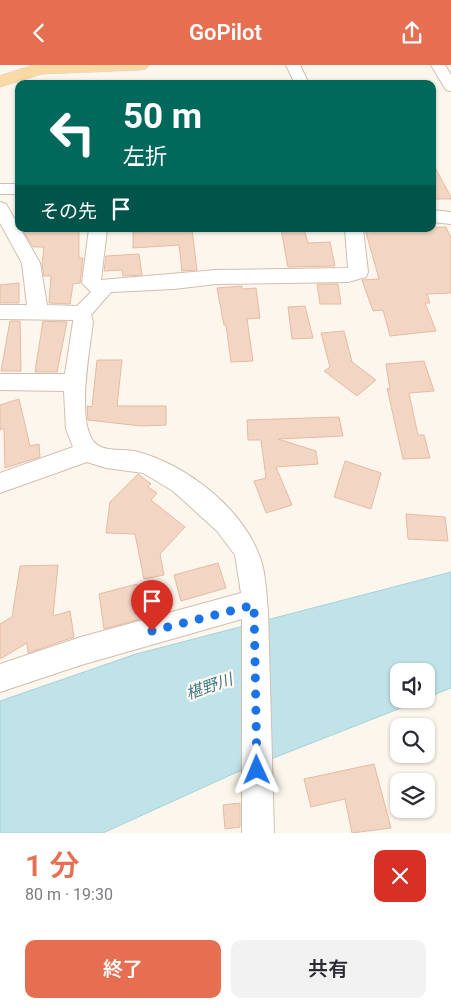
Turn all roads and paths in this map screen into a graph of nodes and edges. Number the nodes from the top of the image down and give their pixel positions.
1 (140, 65) edge
2 (293, 65) edge
3 (438, 65) edge
4 (300, 80) edge
5 (0, 82) edge
6 (451, 88) edge
7 (436, 90) edge
8 (0, 189) edge
9 (15, 189) edge
10 (0, 208) edge
11 (436, 217) edge
12 (451, 219) edge
13 (98, 232) edge
14 (354, 232) edge
15 (102, 291) junction
16 (0, 312) edge
17 (34, 312) junction
18 (80, 313) junction
19 (0, 382) edge
20 (76, 383) junction
21 (88, 451) junction
22 (0, 483) edge
23 (255, 608) junction
24 (0, 678) edge
25 (258, 833) edge

1 - 5 main road
2 - 4 street
3 - 6 street
6 - 7 street
8 - 9 street
10 - 17 street
11 - 12 street
13 - 15 street
14 - 15 street
15 - 18 street
16 - 17 street
17 - 18 street
18 - 20 street
19 - 20 street
20 - 21 street
21 - 22 street
21 - 23 street
23 - 24 street
23 - 25 street

